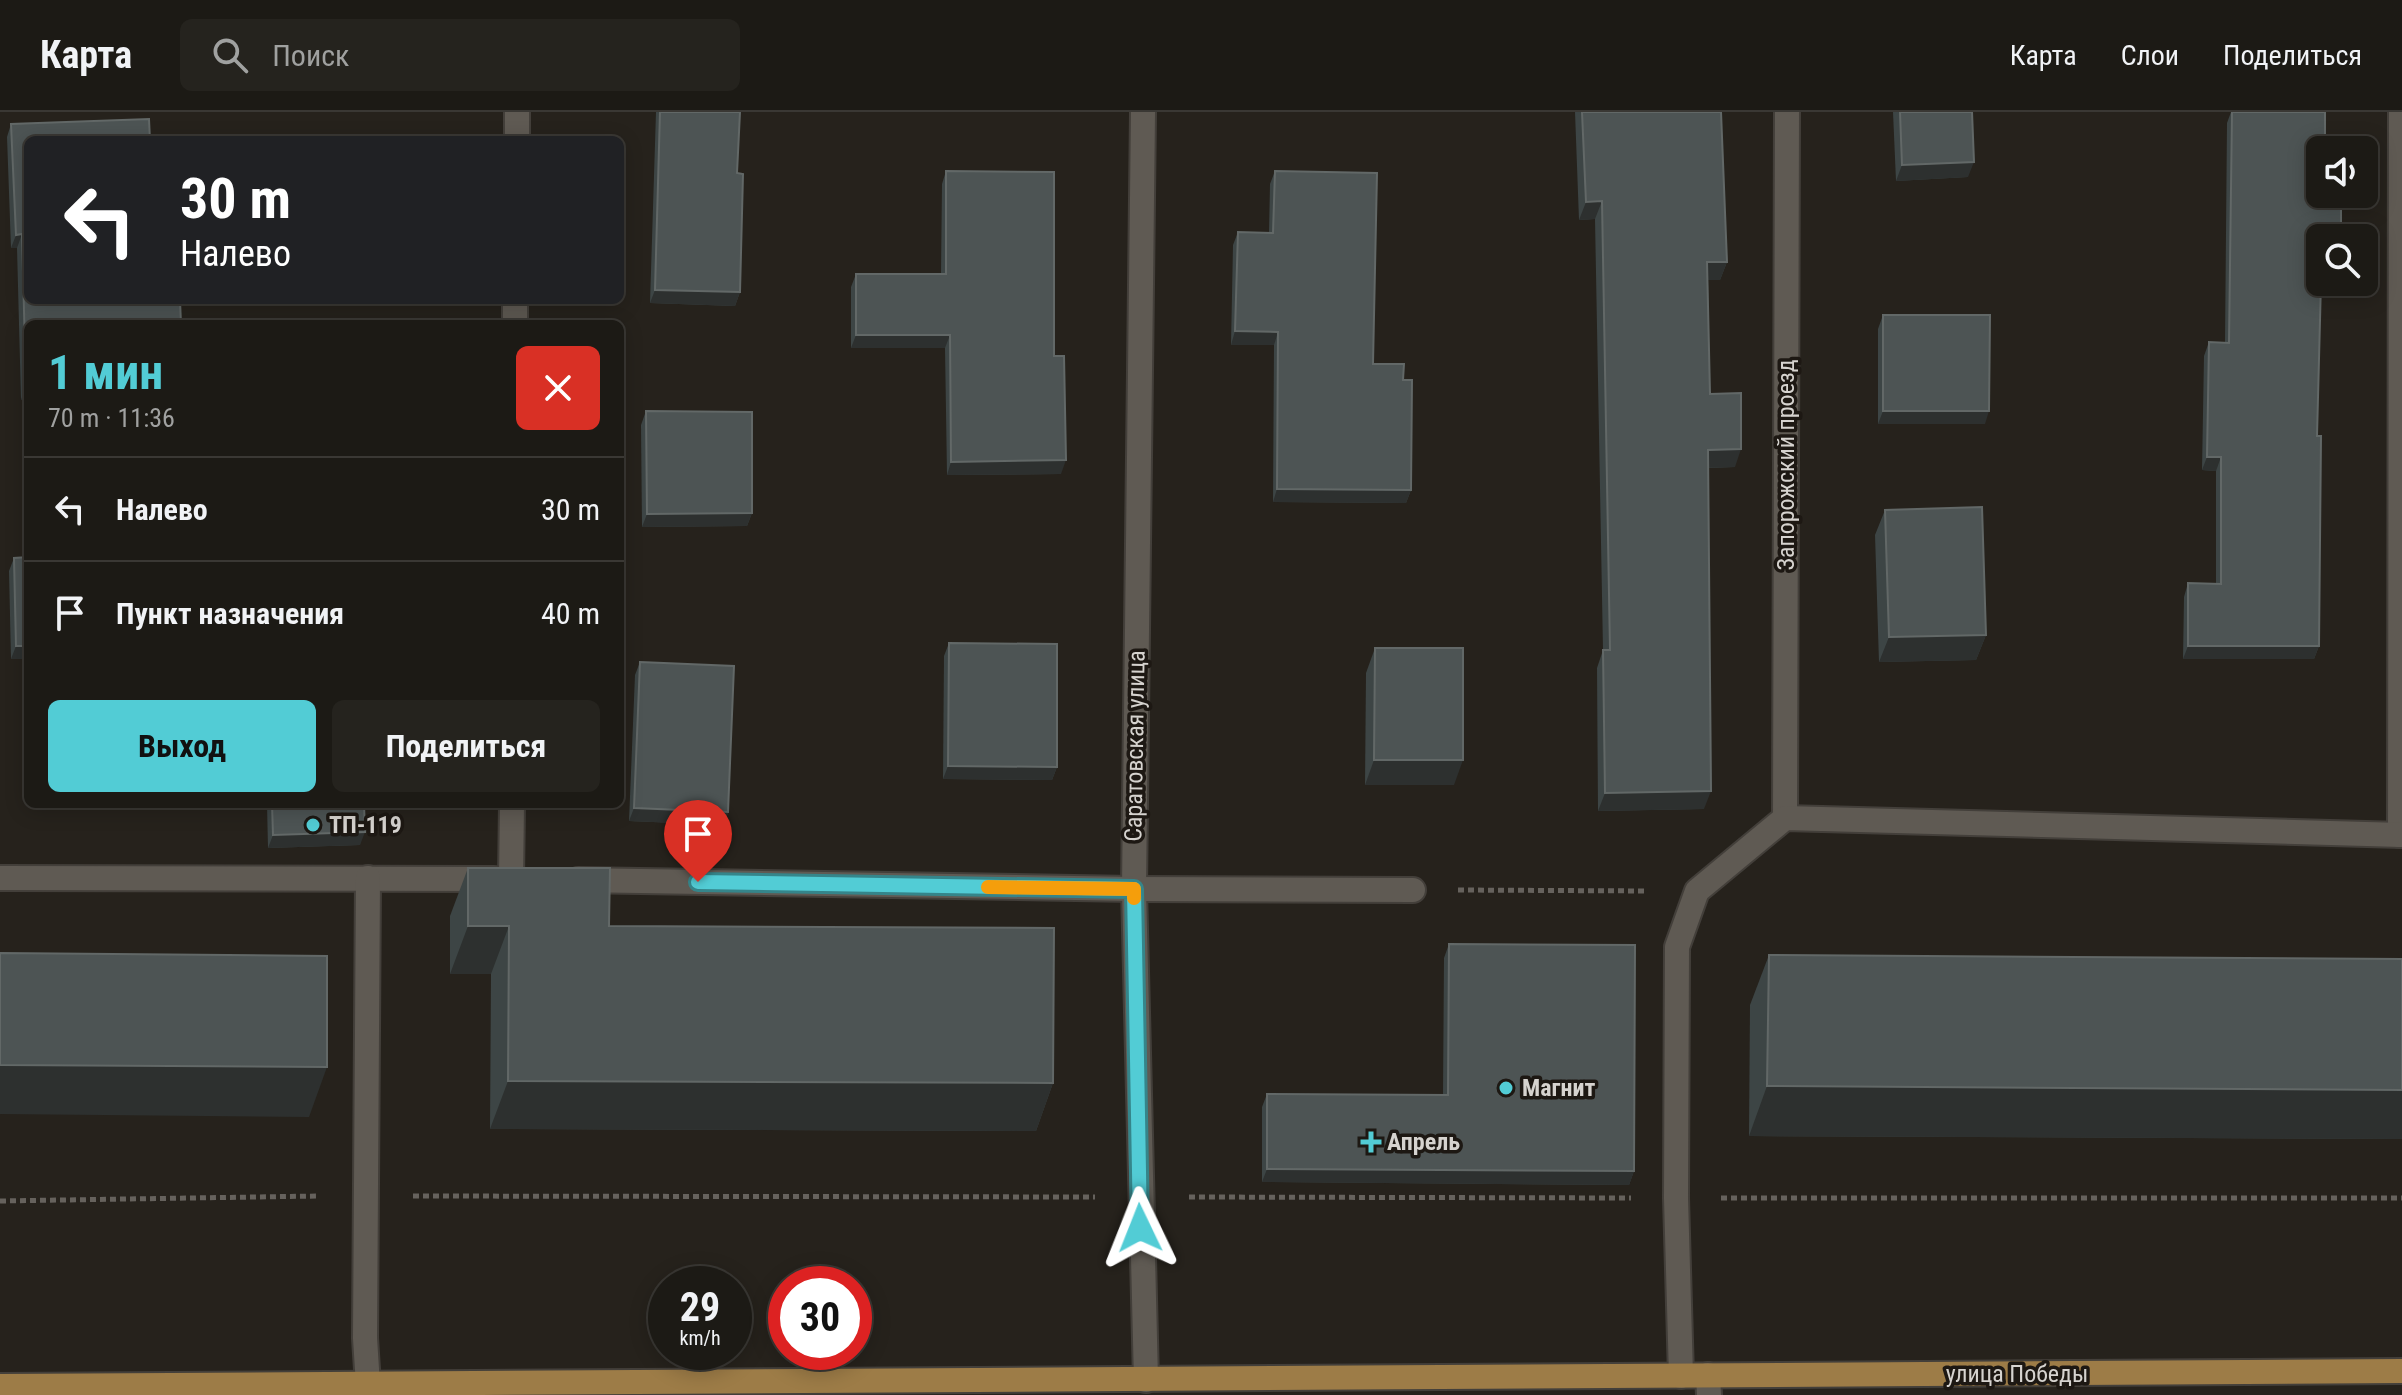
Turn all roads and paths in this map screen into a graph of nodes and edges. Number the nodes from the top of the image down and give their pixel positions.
1 (517, 112) edge
2 (1143, 112) edge
3 (1787, 112) edge
4 (2401, 112) edge
5 (517, 136) edge
6 (512, 808) edge
7 (1785, 818) junction
8 (2401, 835) edge
9 (0, 878) edge
10 (368, 878) junction
11 (559, 879) edge
12 (1134, 889) junction
13 (1413, 890) joint
14 (1697, 891) junction
15 (367, 1195) junction
16 (1139, 1197) junction
17 (1676, 1198) junction
18 (2402, 1198) edge
19 (0, 1201) edge
20 (2402, 1371) edge
21 (1681, 1376) junction
22 (1146, 1380) junction
23 (368, 1385) junction
24 (1709, 1385) edge
25 (0, 1386) edge

1 - 5 street
2 - 12 street, Саратовская улица
3 - 7 street, Запорожский проезд
4 - 8 street
6 - 10 street
7 - 8 street
7 - 14 street
9 - 10 street
10 - 15 street
11 - 12 street
12 - 13 street
12 - 16 street, Саратовская улица
13 - 14 path
14 - 17 street
15 - 16 path
15 - 19 path
15 - 23 street
16 - 17 path
16 - 22 street, Саратовская улица
17 - 18 path
17 - 21 street
20 - 24 main road, улица Победы
21 - 22 main road, улица Победы
21 - 24 main road, улица Победы
22 - 23 main road, улица Победы
23 - 25 main road, улица Победы

